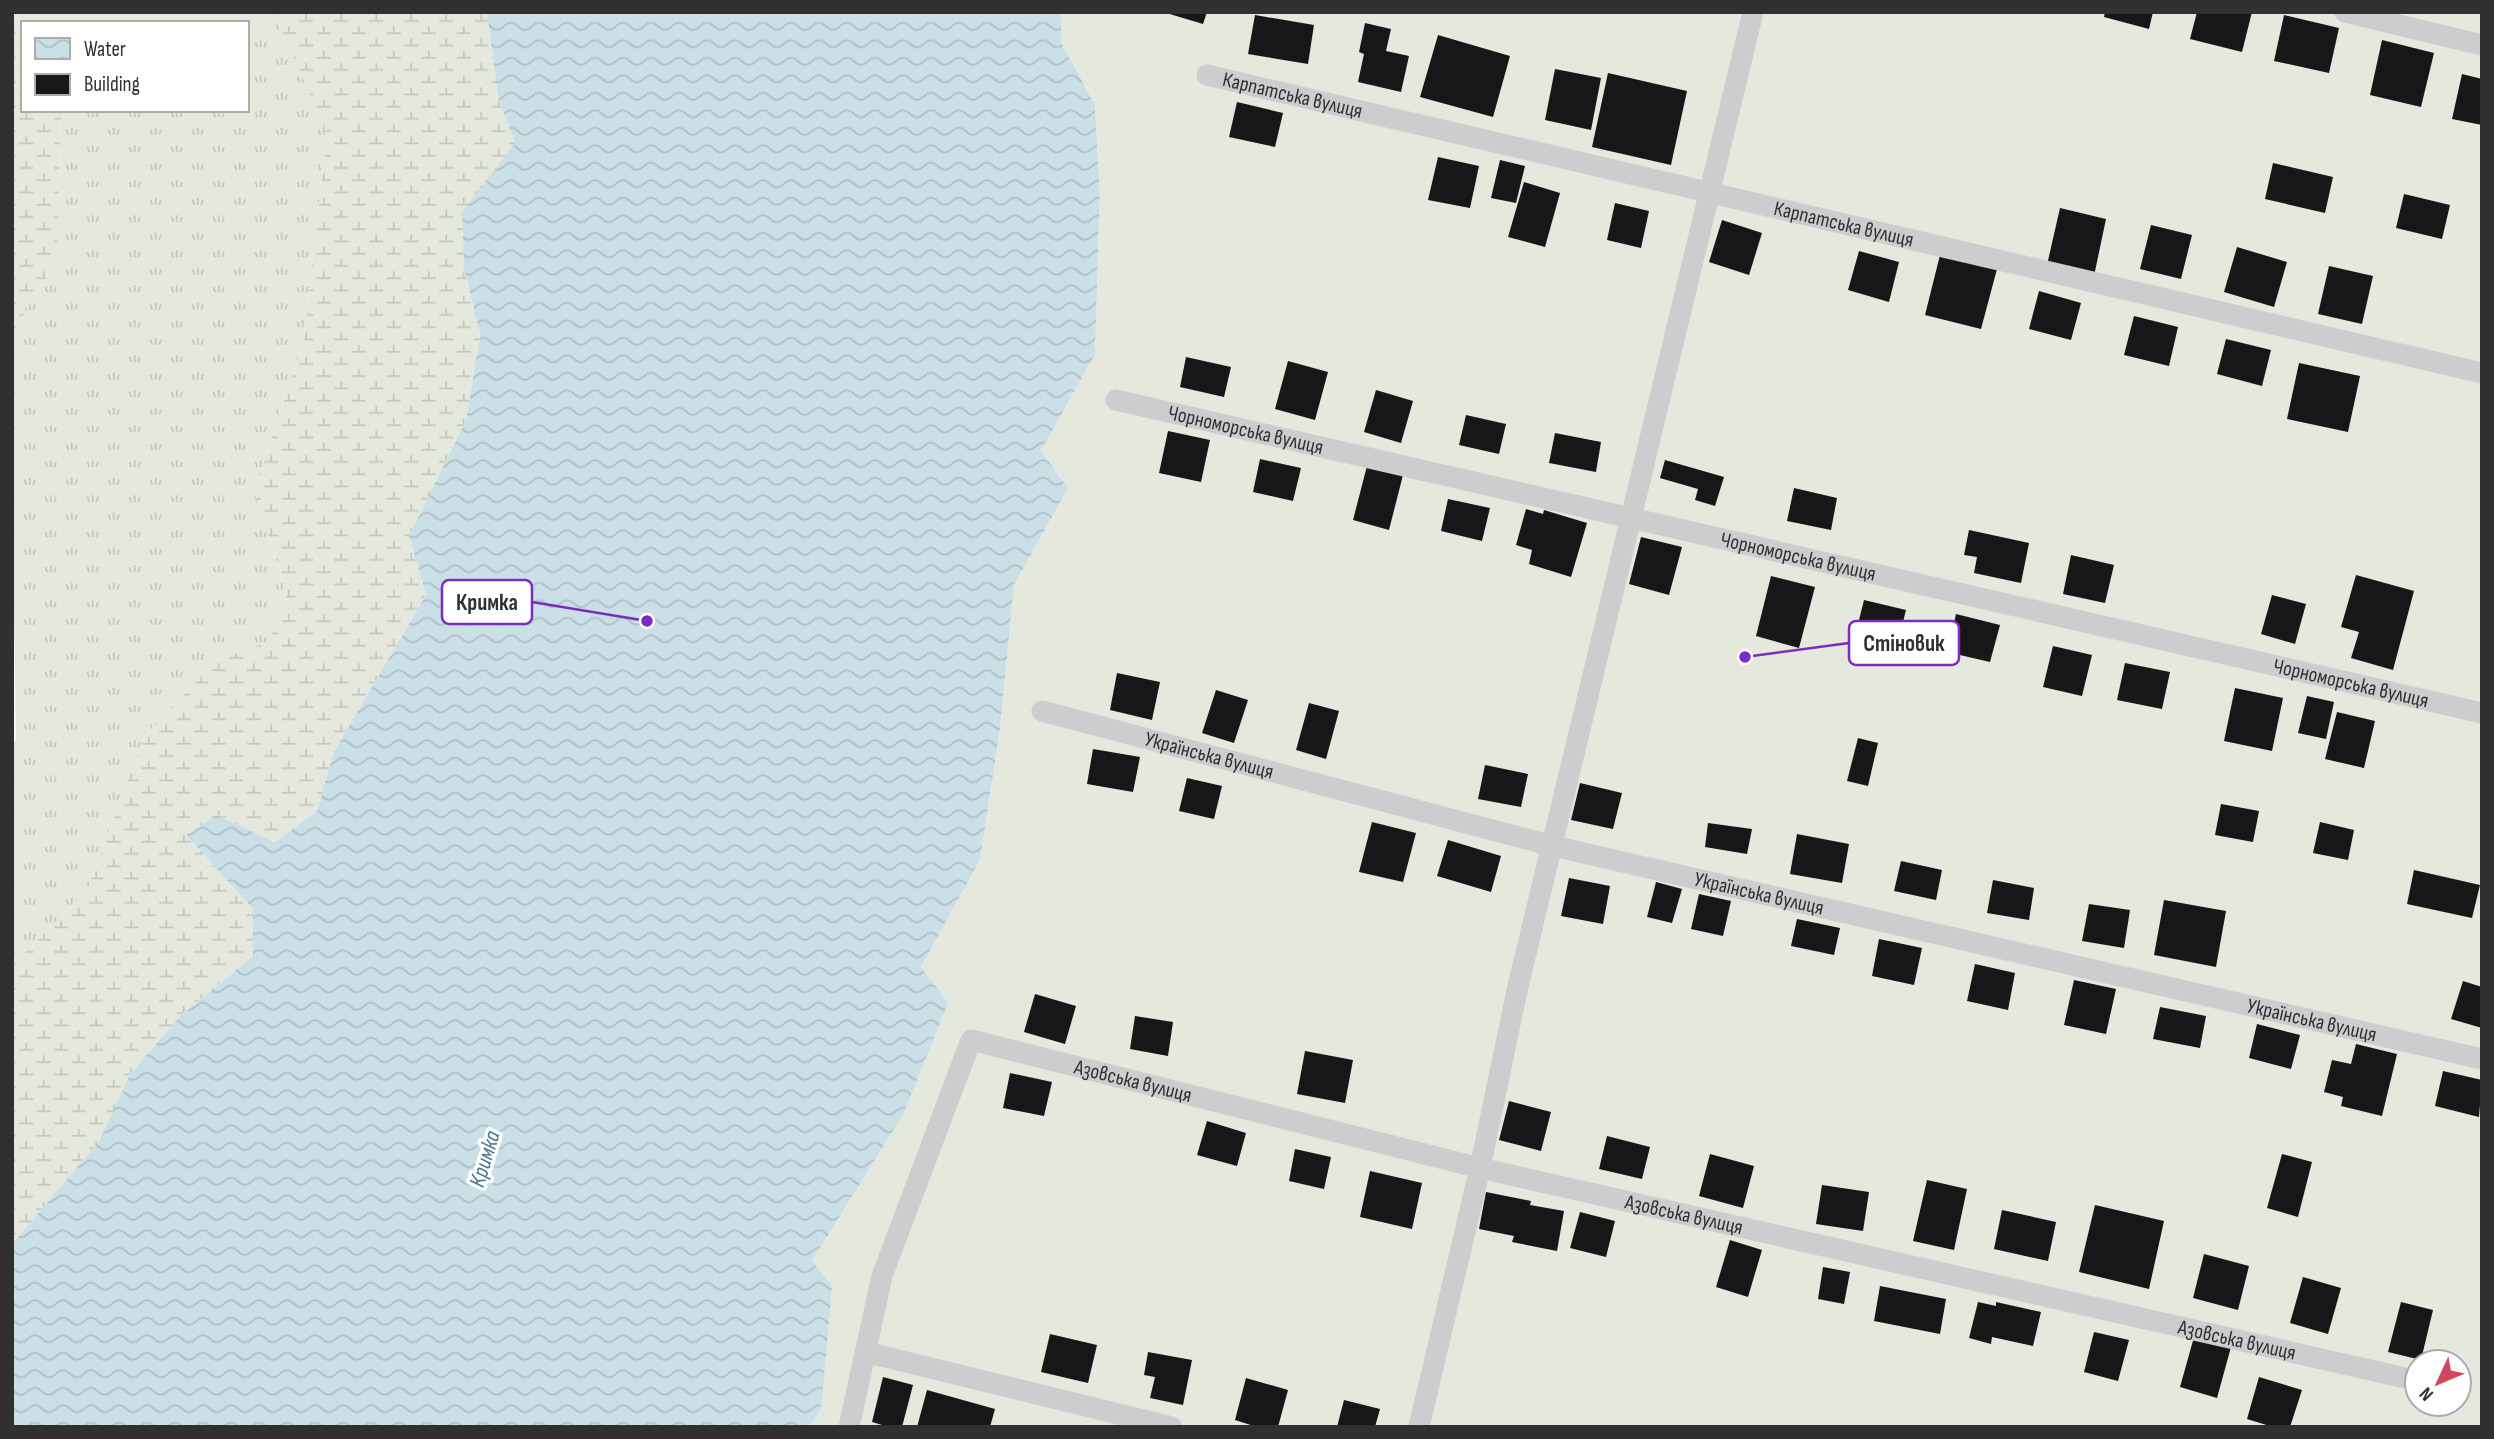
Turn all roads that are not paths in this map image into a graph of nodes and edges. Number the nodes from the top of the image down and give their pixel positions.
1 (1753, 12) edge
2 (2345, 12) edge
3 (2482, 45) edge
4 (1207, 75) dead end
5 (1708, 193) junction
6 (2482, 373) edge
7 (1116, 400) dead end
8 (1630, 519) junction
9 (1042, 711) dead end
10 (2482, 713) edge
11 (1553, 846) junction
12 (2482, 1059) edge
13 (1480, 1168) junction
14 (865, 1352) junction
15 (2401, 1377) dead end
16 (849, 1427) edge
17 (1172, 1427) edge
18 (1419, 1427) edge

1 - 5 lane
2 - 3 lane
4 - 5 lane, Карпатська вулиця
5 - 6 lane, Карпатська вулиця
5 - 8 lane
7 - 8 lane, Чорноморська вулиця
8 - 10 lane, Чорноморська вулиця
8 - 11 lane
9 - 11 lane, Українська вулиця
11 - 12 lane, Українська вулиця
11 - 13 lane
13 - 14 lane, Азовська вулиця
13 - 15 lane, Азовська вулиця
13 - 18 lane
14 - 16 lane
14 - 17 lane

